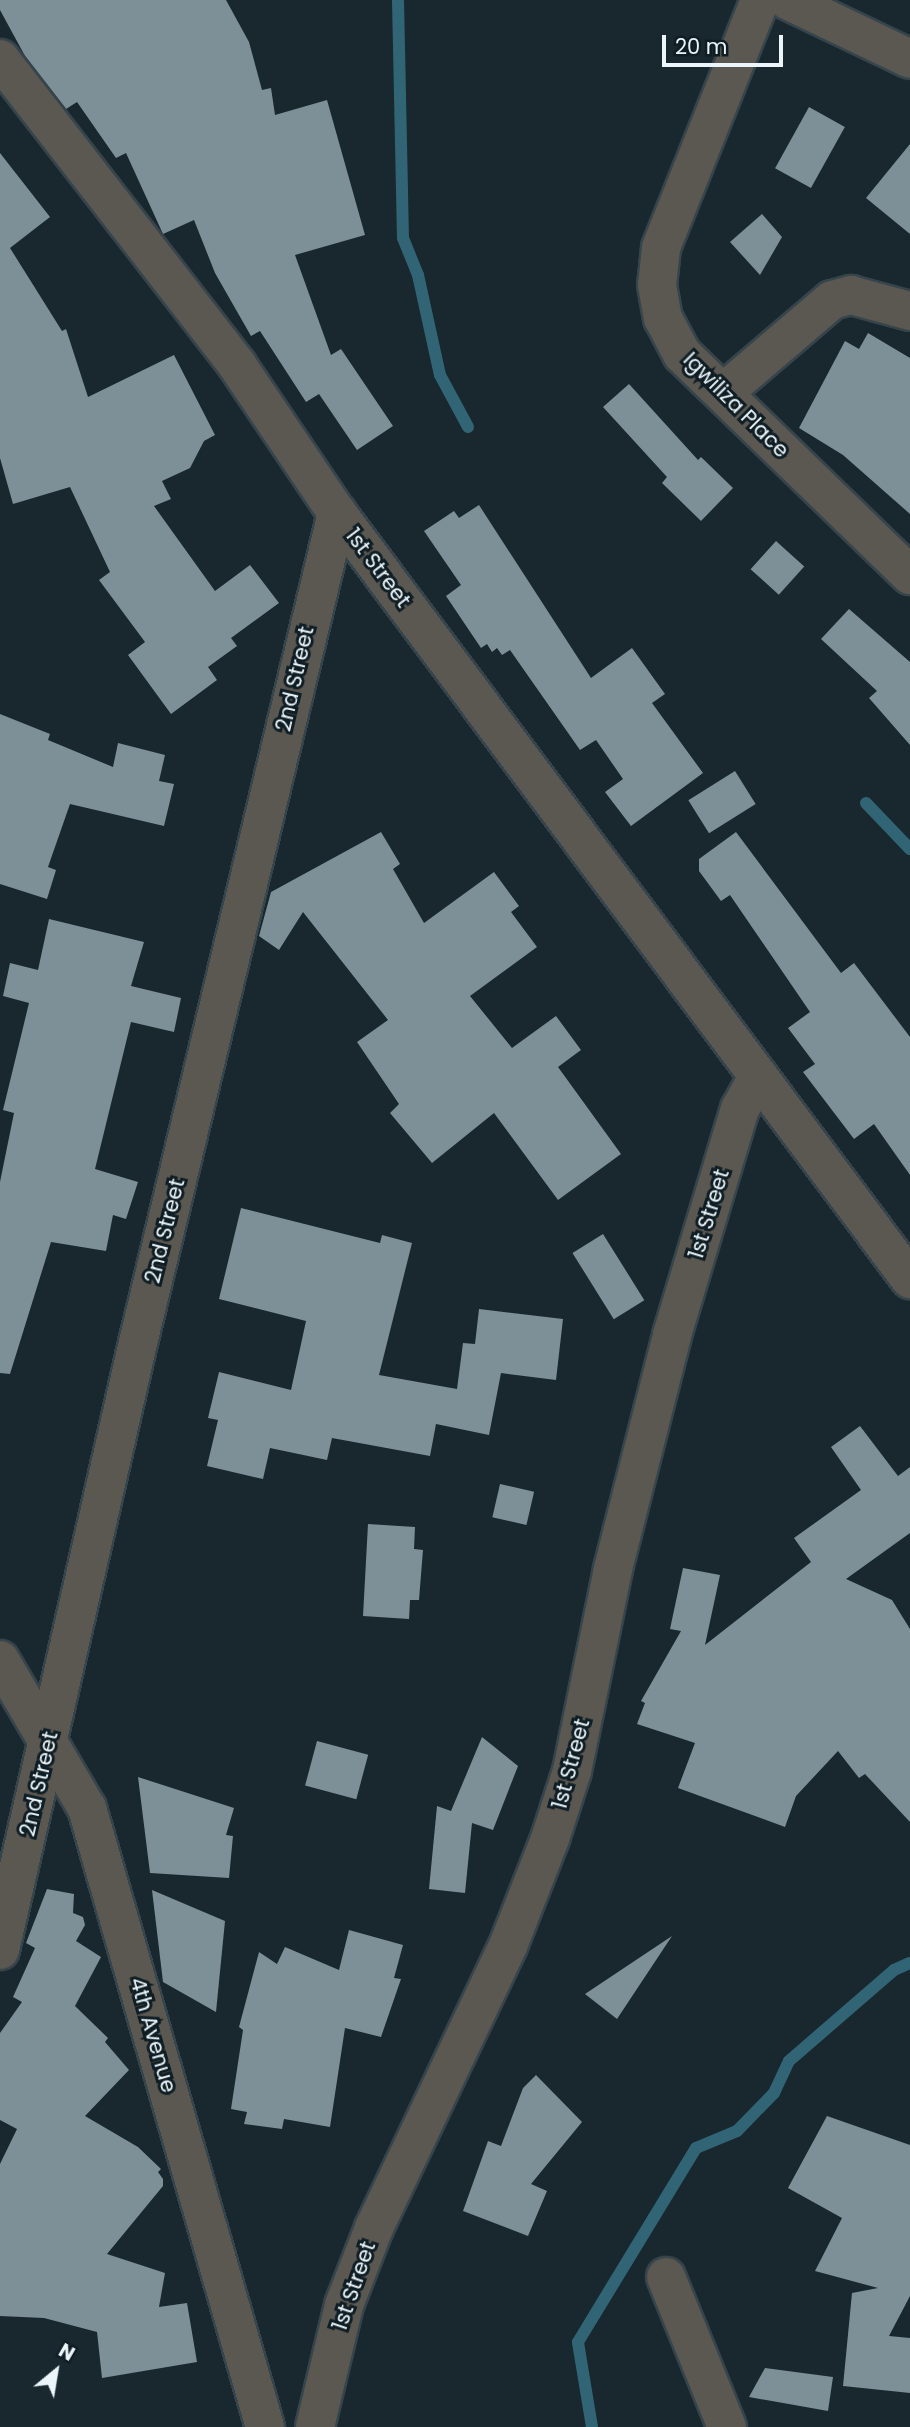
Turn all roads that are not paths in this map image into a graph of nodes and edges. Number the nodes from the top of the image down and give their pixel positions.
1 (760, 0) edge
2 (787, 0) edge
3 (0, 59) edge
4 (910, 59) edge
5 (910, 311) edge
6 (723, 393) junction
7 (337, 513) junction
8 (910, 575) edge
9 (758, 1076) junction
10 (910, 1279) edge
11 (0, 1660) edge
12 (48, 1742) junction
13 (0, 1950) edge
14 (666, 2277) dead end
15 (265, 2427) edge
16 (315, 2427) edge
17 (727, 2427) edge

1 - 6 street, Igwiliza Place
2 - 4 street
3 - 7 street, 1st Street
5 - 6 street
6 - 8 street, Igwiliza Place
7 - 9 street, 1st Street
7 - 12 street, 2nd Street
9 - 10 street, 1st Street
9 - 16 street, 1st Street
11 - 12 street, 4th Avenue
12 - 13 street, 2nd Street
12 - 15 street, 4th Avenue
14 - 17 street

